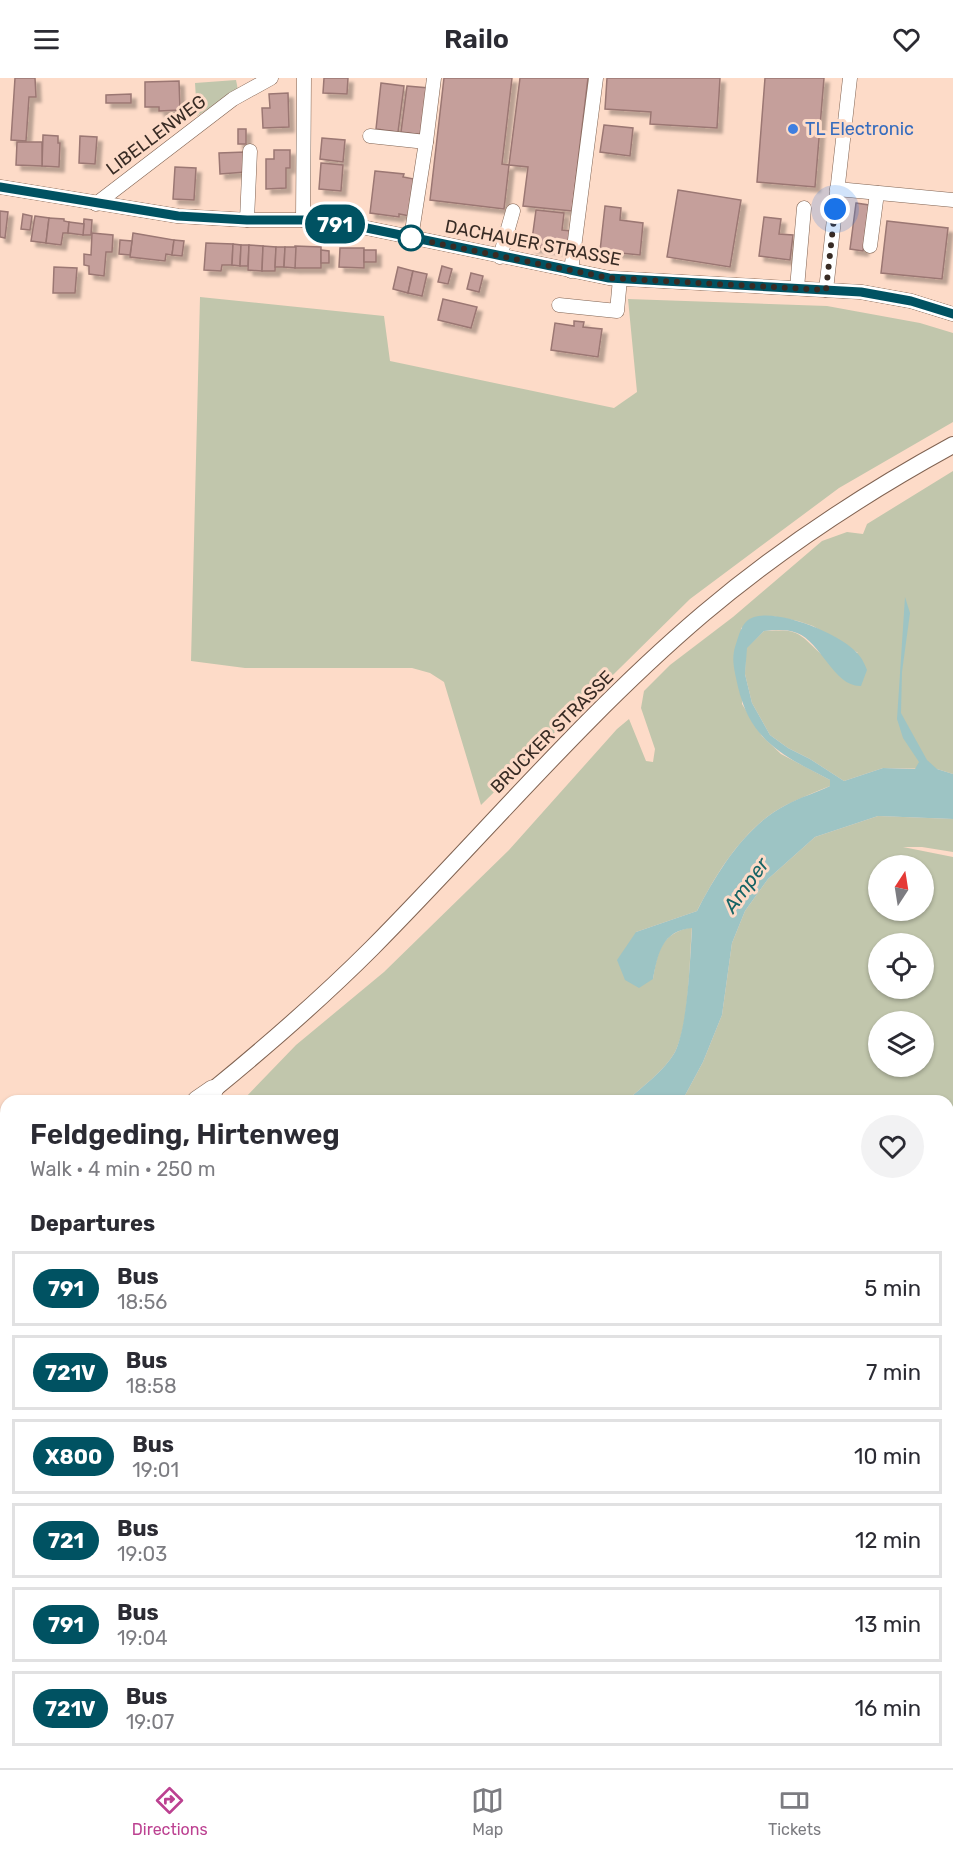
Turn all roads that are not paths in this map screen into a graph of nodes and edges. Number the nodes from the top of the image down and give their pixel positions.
1 (271, 78) edge
2 (304, 78) edge
3 (434, 78) edge
4 (596, 78) edge
5 (850, 78) edge
6 (370, 136) dead end
7 (426, 142) junction
8 (250, 151) dead end
9 (0, 187) edge
10 (837, 189) junction
11 (877, 193) junction
12 (953, 200) edge
13 (96, 204) junction
14 (804, 208) dead end
15 (513, 211) dead end
16 (247, 220) junction
17 (303, 220) junction
18 (411, 238) junction
19 (870, 246) dead end
20 (500, 257) junction
21 (571, 271) junction
22 (620, 279) junction
23 (797, 288) junction
24 (826, 290) junction
25 (559, 305) dead end
26 (953, 314) edge
27 (953, 445) edge
28 (206, 1095) edge

1 - 13 street, LIBELLENWEG
2 - 17 street
3 - 7 street
4 - 21 street
5 - 10 street
6 - 7 street
7 - 18 street
8 - 16 street
9 - 13 street, DACHAUER STRASSE
10 - 11 street
10 - 24 street
11 - 12 street
11 - 19 street
13 - 16 street, DACHAUER STRASSE
14 - 23 street
15 - 20 street
16 - 17 street, DACHAUER STRASSE
17 - 18 street, DACHAUER STRASSE
18 - 20 street, DACHAUER STRASSE
20 - 21 street, DACHAUER STRASSE
21 - 22 street, DACHAUER STRASSE
22 - 23 street, DACHAUER STRASSE
22 - 25 street
23 - 24 street, DACHAUER STRASSE
24 - 26 street, DACHAUER STRASSE
27 - 28 main road, BRUCKER STRASSE

